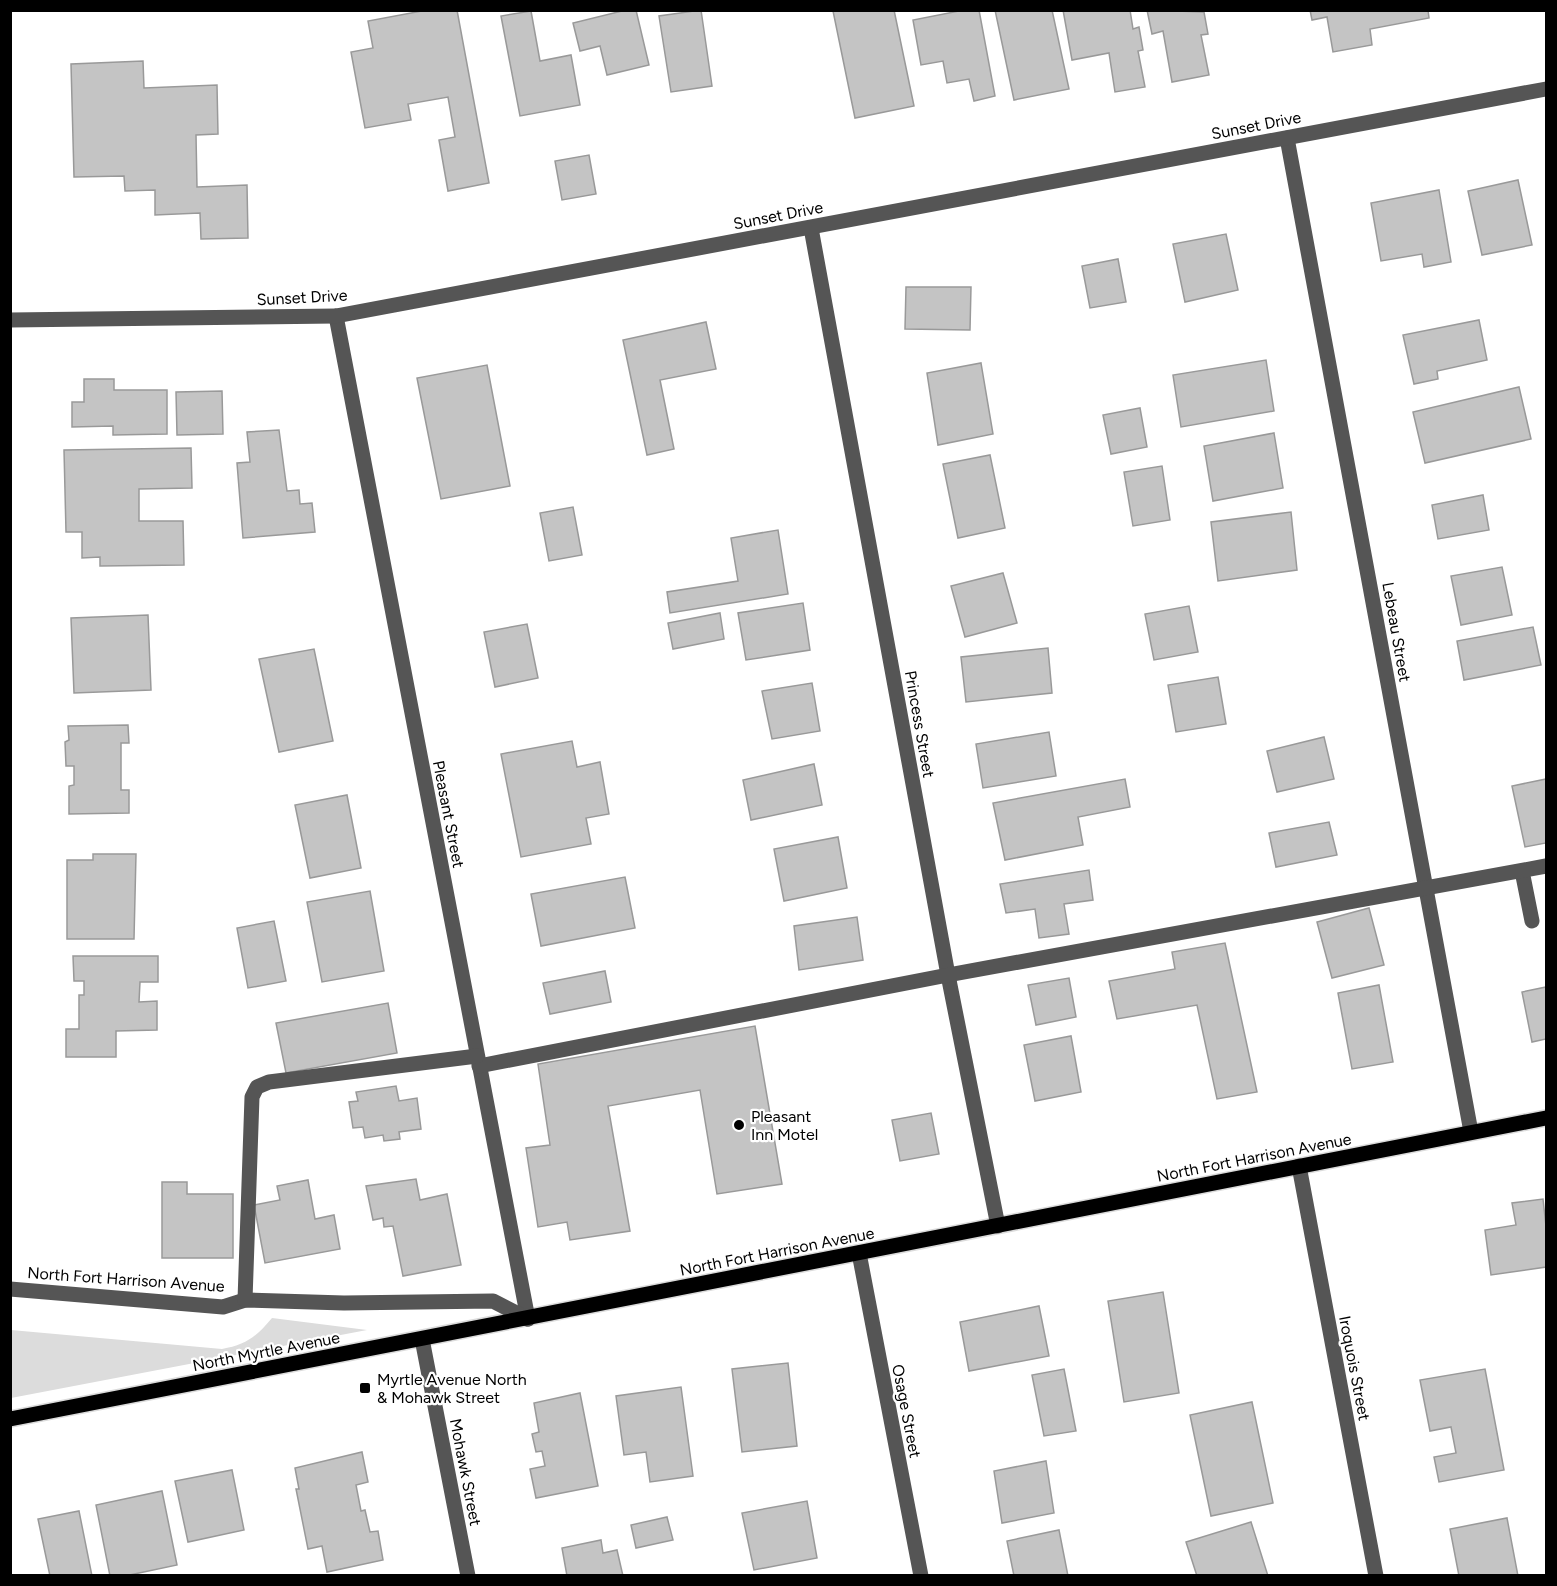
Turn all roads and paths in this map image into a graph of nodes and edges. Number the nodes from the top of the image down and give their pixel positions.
1 (1546, 89) edge
2 (1287, 138) junction
3 (811, 228) junction
4 (336, 316) junction
5 (10, 320) edge
6 (1546, 866) edge
7 (1522, 870) junction
8 (1426, 888) junction
9 (1532, 921) dead end
10 (948, 975) junction
11 (478, 1061) junction
12 (1546, 1118) edge
13 (1472, 1132) junction
14 (1299, 1166) junction
15 (998, 1226) junction
16 (859, 1253) junction
17 (10, 1289) edge
18 (245, 1300) junction
19 (528, 1319) junction
20 (422, 1340) junction
21 (10, 1419) edge
22 (468, 1575) edge
23 (921, 1575) edge
24 (1376, 1575) edge

1 - 2 street, Sunset Drive
2 - 3 street, Sunset Drive
2 - 8 street, Lebeau Street
3 - 4 street, Sunset Drive
3 - 10 street, Princess Street
4 - 5 street, Sunset Drive
4 - 11 street, Pleasant Street
6 - 7 street
7 - 8 street
7 - 9 street
8 - 10 street
8 - 13 street, Lebeau Street
10 - 11 street
10 - 15 street, Princess Street
11 - 18 street
11 - 19 street, Pleasant Street
12 - 13 main road, North Fort Harrison Avenue
13 - 14 main road, North Fort Harrison Avenue
14 - 15 main road, North Fort Harrison Avenue
14 - 24 street, Iroquois Street
15 - 16 main road, North Fort Harrison Avenue
16 - 19 main road, North Fort Harrison Avenue
16 - 23 street, Osage Street
17 - 18 street, North Fort Harrison Avenue
18 - 19 street, North Fort Harrison Avenue
19 - 20 main road, North Myrtle Avenue
20 - 21 main road, North Myrtle Avenue
20 - 22 street, Mohawk Street

